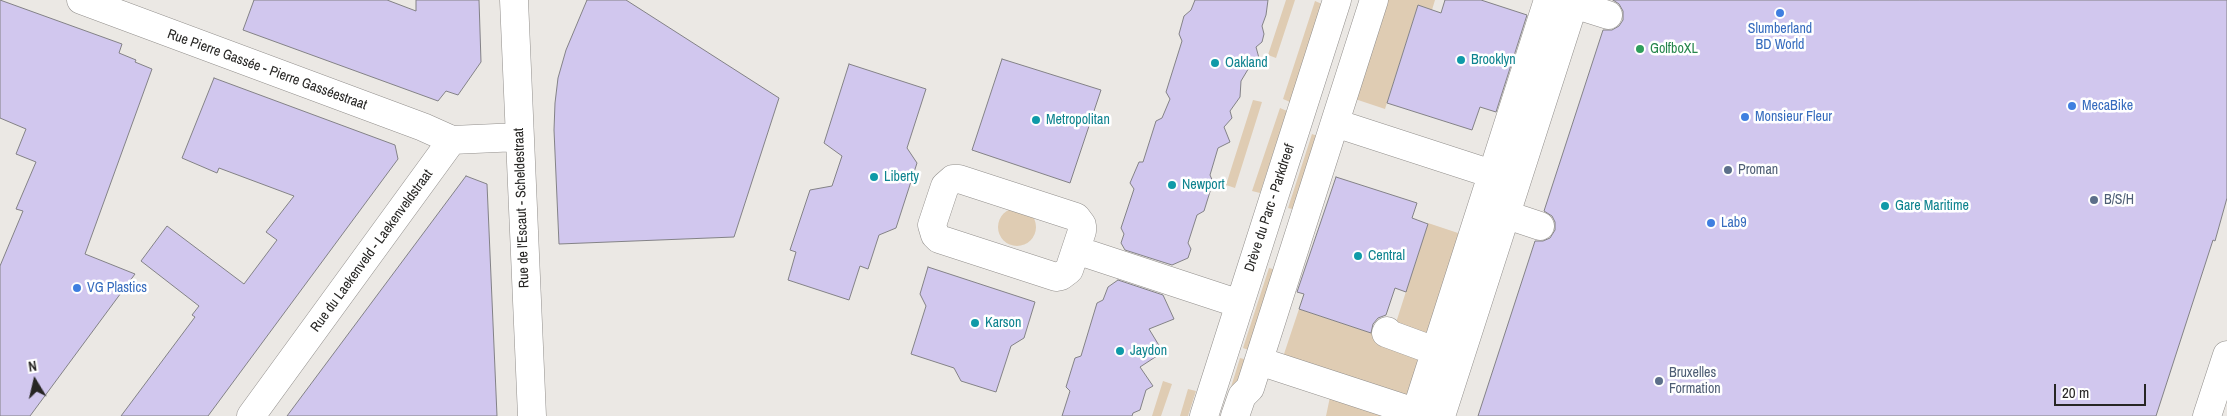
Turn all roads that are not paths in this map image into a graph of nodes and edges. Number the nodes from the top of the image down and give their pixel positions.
1 (81, 0) edge
2 (514, 0) edge
3 (1337, 0) edge
4 (1374, 0) edge
5 (1565, 1) edge
6 (1608, 15) dead end
7 (1335, 123) junction
8 (519, 136) junction
9 (452, 140) junction
10 (1492, 174) junction
11 (1494, 211) junction
12 (1540, 226) dead end
13 (1076, 250) junction
14 (1240, 304) junction
15 (1387, 331) dead end
16 (1435, 350) junction
17 (2227, 355) edge
18 (1259, 361) junction
19 (1428, 415) edge
20 (251, 416) edge
21 (532, 416) edge
22 (1204, 416) edge
23 (1235, 416) edge
24 (2207, 416) edge

1 - 9 street, Rue Pierre Gassée - Pierre Gasséestraat
2 - 8 street, Rue de l'Escaut - Scheldestraat
3 - 14 street, Drève du Parc - Parkdreef
4 - 7 street
5 - 6 street
5 - 10 street
5 - 11 street
7 - 10 street
7 - 18 street
8 - 9 street
8 - 21 street, Rue de l'Escaut - Scheldestraat
9 - 20 street, Rue du Laekenveld - Laekenveldstraat
10 - 11 street
11 - 12 street
11 - 16 street
11 - 19 street
13 - 13 street
13 - 14 street
14 - 22 street, Drève du Parc - Parkdreef
15 - 16 street
16 - 19 street
17 - 24 street
18 - 19 street
18 - 23 street

